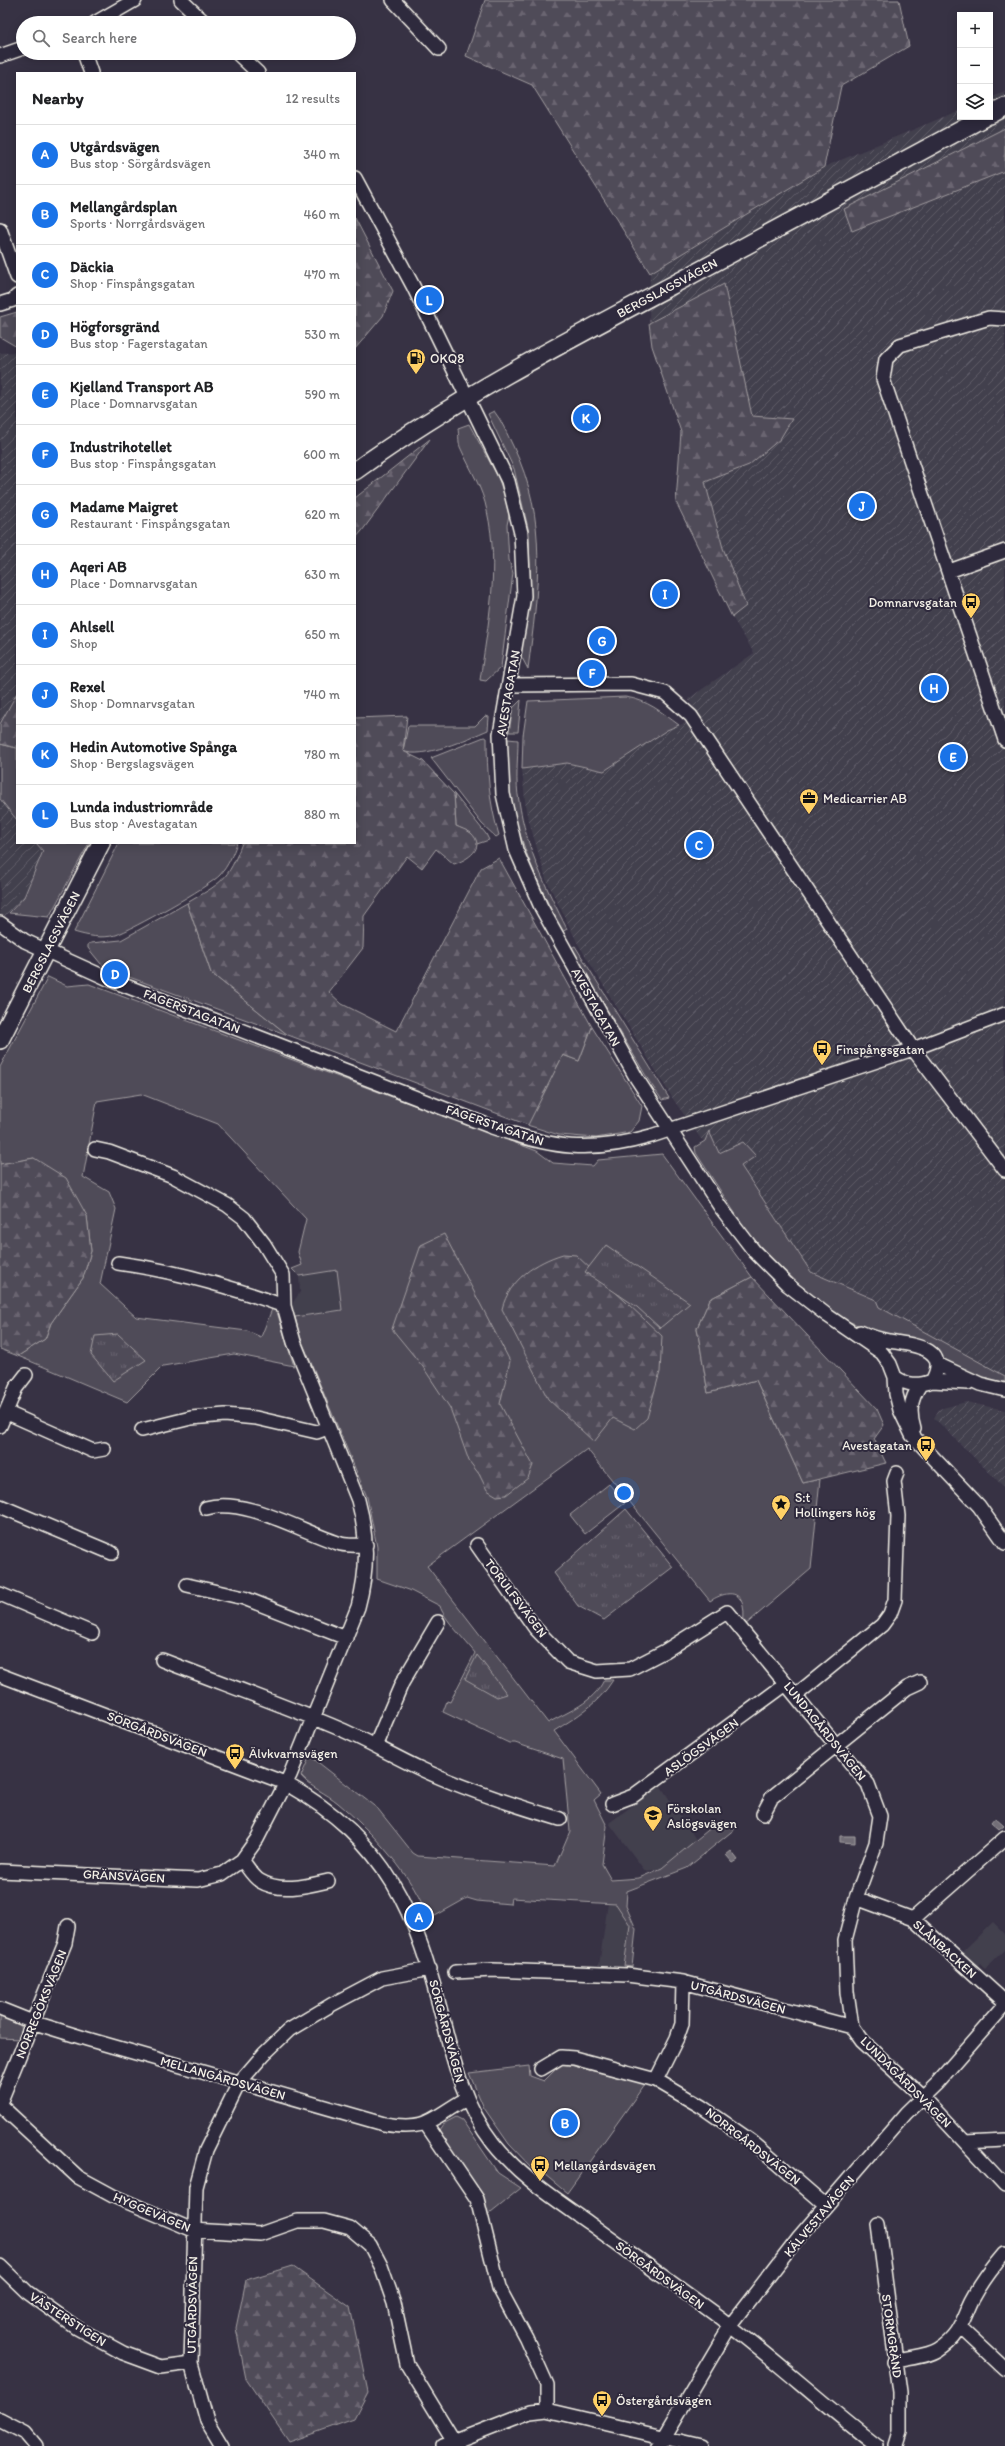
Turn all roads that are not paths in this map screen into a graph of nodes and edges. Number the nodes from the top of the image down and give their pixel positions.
1 (135, 0) edge
2 (181, 0) edge
3 (393, 0) edge
4 (107, 16) edge
5 (198, 16) edge
6 (439, 49) dead end
7 (16, 50) edge
8 (0, 56) edge
9 (86, 60) edge
10 (244, 60) edge
11 (91, 72) edge
12 (257, 72) edge
13 (1005, 107) edge
14 (993, 113) edge
15 (979, 120) edge
16 (356, 180) edge
17 (0, 229) edge
18 (16, 274) edge
19 (16, 297) edge
20 (0, 304) edge
21 (1005, 319) edge
22 (468, 399) junction
23 (356, 470) edge
24 (1005, 551) edge
25 (949, 571) junction
26 (510, 685) junction
27 (1005, 740) edge
28 (100, 844) edge
29 (0, 924) edge
30 (47, 951) junction
31 (1005, 1014) edge
32 (0, 1040) edge
33 (912, 1049) junction
34 (670, 1130) junction
35 (95, 1149) dead end
36 (1005, 1170) edge
37 (118, 1263) dead end
38 (284, 1306) junction
39 (845, 1327) junction
40 (905, 1343) junction
41 (890, 1364) junction
42 (937, 1364) junction
43 (26, 1375) dead end
44 (895, 1377) junction
45 (926, 1383) junction
46 (980, 1384) junction
47 (1005, 1390) edge
48 (2, 1419) edge
49 (328, 1428) junction
50 (142, 1430) dead end
51 (919, 1441) junction
52 (104, 1449) dead end
53 (897, 1473) dead end
54 (0, 1506) edge
55 (206, 1508) dead end
56 (1005, 1543) edge
57 (366, 1545) junction
58 (477, 1545) dead end
59 (112, 1553) dead end
60 (187, 1585) dead end
61 (0, 1594) edge
62 (727, 1612) joint
63 (438, 1622) dead end
64 (92, 1633) dead end
65 (346, 1638) junction
66 (162, 1660) dead end
67 (0, 1674) edge
68 (920, 1682) dead end
69 (786, 1684) junction
70 (796, 1695) junction
71 (314, 1718) junction
72 (376, 1744) junction
73 (836, 1747) junction
74 (285, 1783) junction
75 (612, 1804) dead end
76 (763, 1814) dead end
77 (560, 1819) dead end
78 (1005, 1838) edge
79 (242, 1860) junction
80 (0, 1871) edge
81 (328, 1881) dead end
82 (856, 1898) junction
83 (913, 1919) junction
84 (68, 1926) dead end
85 (430, 1969) junction
86 (455, 1972) dead end
87 (683, 1982) junction
88 (1005, 2002) edge
89 (1005, 2006) edge
90 (0, 2009) edge
91 (35, 2023) junction
92 (852, 2027) junction
93 (541, 2069) dead end
94 (656, 2080) junction
95 (239, 2083) junction
96 (922, 2096) junction
97 (466, 2099) junction
98 (0, 2104) edge
99 (426, 2124) junction
100 (1005, 2140) edge
101 (965, 2142) junction
102 (1005, 2185) edge
103 (826, 2206) junction
104 (878, 2225) dead end
105 (193, 2230) junction
106 (1005, 2253) edge
107 (0, 2266) edge
108 (730, 2326) junction
109 (961, 2328) junction
110 (894, 2362) junction
111 (191, 2363) junction
112 (1005, 2369) edge
113 (547, 2410) junction
114 (0, 2420) edge
115 (662, 2441) edge
116 (452, 2444) edge
117 (36, 2446) edge
118 (222, 2446) edge
119 (701, 2446) edge
120 (877, 2446) edge
121 (896, 2446) edge

1 - 4 street
2 - 5 street
3 - 6 street
7 - 8 street
9 - 11 street
10 - 12 street
13 - 14 main road
15 - 22 main road, BERGSLAGSVÄGEN
16 - 22 street, AVESTAGATAN
17 - 18 street
19 - 20 street
21 - 25 street
22 - 23 main road, BERGSLAGSVÄGEN
22 - 26 street, AVESTAGATAN
24 - 25 street
25 - 27 street
26 - 33 street
26 - 34 street, AVESTAGATAN
28 - 30 main road, BERGSLAGSVÄGEN
29 - 30 street, FAGERSTAGATAN
30 - 32 main road, BERGSLAGSVÄGEN
30 - 34 street, FAGERSTAGATAN
31 - 33 street, FAGERSTAGATAN
33 - 34 street, FAGERSTAGATAN
33 - 36 street
34 - 39 street, AVESTAGATAN
35 - 38 street
37 - 38 street
38 - 49 street
39 - 40 street, AVESTAGATAN
39 - 41 street, AVESTAGATAN
40 - 41 street
40 - 42 street, AVESTAGATAN
41 - 44 street, AVESTAGATAN
42 - 45 street, AVESTAGATAN
42 - 46 street
43 - 48 street
44 - 45 street
44 - 51 street, AVESTAGATAN
45 - 46 street
45 - 51 street, AVESTAGATAN
46 - 47 street
48 - 52 street
49 - 50 street
49 - 57 street
51 - 56 street, AVESTAGATAN
53 - 70 street
54 - 59 street
55 - 57 street
57 - 65 street
58 - 62 street, TORULFSVÄGEN
60 - 65 street
61 - 64 street
62 - 69 street, LUNDAGÅRDSVÄGEN
63 - 72 street
65 - 71 street
66 - 71 street
67 - 74 street, SÖRGÅRDSVÄGEN
68 - 73 street
69 - 70 street, LUNDAGÅRDSVÄGEN
69 - 75 street, ASLÖGSVÄGEN
70 - 73 street, LUNDAGÅRDSVÄGEN
71 - 72 street
71 - 74 street
72 - 77 street
73 - 76 street
73 - 82 street, LUNDAGÅRDSVÄGEN
74 - 79 street, GRÄNSVÄGEN
74 - 85 street, SÖRGÅRDSVÄGEN
78 - 83 street
79 - 80 street, GRÄNSVÄGEN
79 - 81 street
82 - 83 street, SLÅNBACKEN
82 - 92 street, LUNDAGÅRDSVÄGEN
83 - 88 street, SLÅNBACKEN
84 - 91 street, NORREGÖKSVÄGEN
85 - 95 street, UTGÅRDSVÄGEN
85 - 97 street, SÖRGÅRDSVÄGEN
86 - 87 street, UTGÅRDSVÄGEN
87 - 92 street, UTGÅRDSVÄGEN
87 - 94 street
89 - 96 street, KÄLVESTAVÄGEN
90 - 91 street, MELLANGÅRDSVÄGEN
91 - 95 street, MELLANGÅRDSVÄGEN
91 - 98 street, NORREGÖKSVÄGEN
92 - 96 street, LUNDAGÅRDSVÄGEN
93 - 94 street, NORRGÅRDSVÄGEN
94 - 103 street, NORRGÅRDSVÄGEN
95 - 99 street, MELLANGÅRDSVÄGEN
95 - 105 street, UTGÅRDSVÄGEN
96 - 101 street, LUNDAGÅRDSVÄGEN
96 - 103 street, KÄLVESTAVÄGEN
97 - 99 street, MELLANGÅRDSVÄGEN
97 - 108 street, SÖRGÅRDSVÄGEN
98 - 105 street, HYGGEVÄGEN
99 - 113 street
100 - 101 street
101 - 102 street, LUNDAGÅRDSVÄGEN
103 - 108 street, KÄLVESTAVÄGEN
104 - 110 street, STORMGRÄND
105 - 111 street, UTGÅRDSVÄGEN
105 - 116 street, HYGGEVÄGEN
106 - 109 street
107 - 111 street, VÄSTERSTIGEN
108 - 115 street, KÄLVESTAVÄGEN
108 - 120 street, SÖRGÅRDSVÄGEN
109 - 110 street
109 - 112 street
110 - 121 street, STORMGRÄND
111 - 118 street, UTGÅRDSVÄGEN
113 - 115 street
113 - 116 street
114 - 117 street
115 - 119 street

